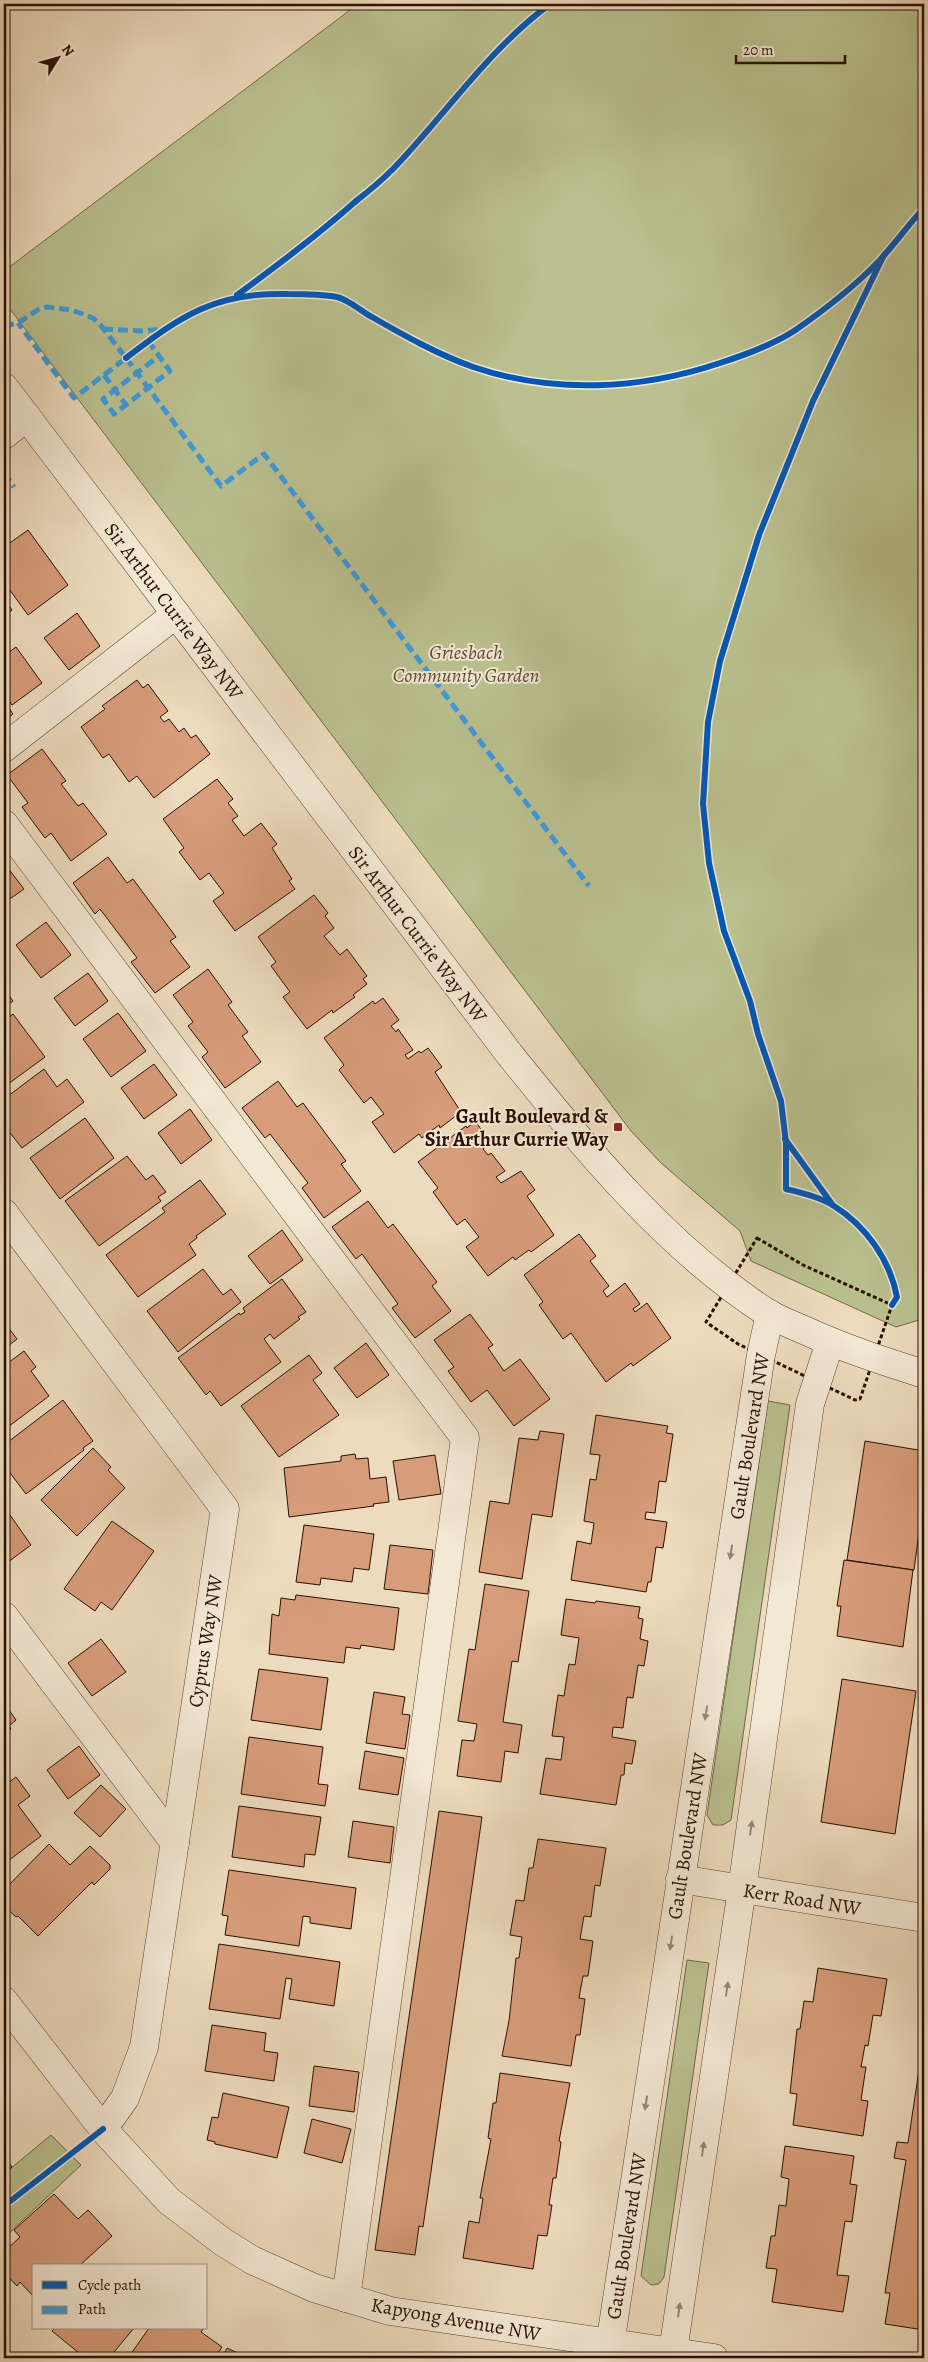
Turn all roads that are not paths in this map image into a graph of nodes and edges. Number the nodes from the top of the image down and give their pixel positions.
1 (4, 387) edge
2 (27, 417) junction
3 (4, 435) edge
4 (176, 614) junction
5 (4, 748) edge
6 (4, 824) edge
7 (4, 1213) edge
8 (770, 1314) junction
9 (830, 1342) junction
10 (924, 1374) edge
11 (4, 1616) edge
12 (175, 1843) junction
13 (680, 1879) junction
14 (742, 1889) junction
15 (924, 1918) edge
16 (4, 2002) edge
17 (103, 2129) junction
18 (346, 2298) junction
19 (609, 2351) edge
20 (672, 2355) edge
21 (714, 2358) edge

1 - 2 street, Sir Arthur Currie Way NW
2 - 3 street
2 - 4 street, Sir Arthur Currie Way NW
4 - 5 street
4 - 8 street, Sir Arthur Currie Way NW
6 - 18 street
7 - 12 street, Cyprus Way NW
8 - 9 street, Sir Arthur Currie Way NW
8 -> 13 street, Gault Boulevard NW
9 - 10 street, Sir Arthur Currie Way NW
14 -> 9 street
11 - 12 street
12 - 17 street, Cyprus Way NW
13 - 14 street, Kerr Road NW
13 -> 19 street, Gault Boulevard NW
14 - 15 street, Kerr Road NW
20 -> 14 street
16 - 17 street, Kapyong Avenue NW
17 - 18 street, Kapyong Avenue NW
18 - 19 street, Kapyong Avenue NW
19 - 20 street, Kapyong Avenue NW
20 - 21 street, Kapyong Avenue NW

